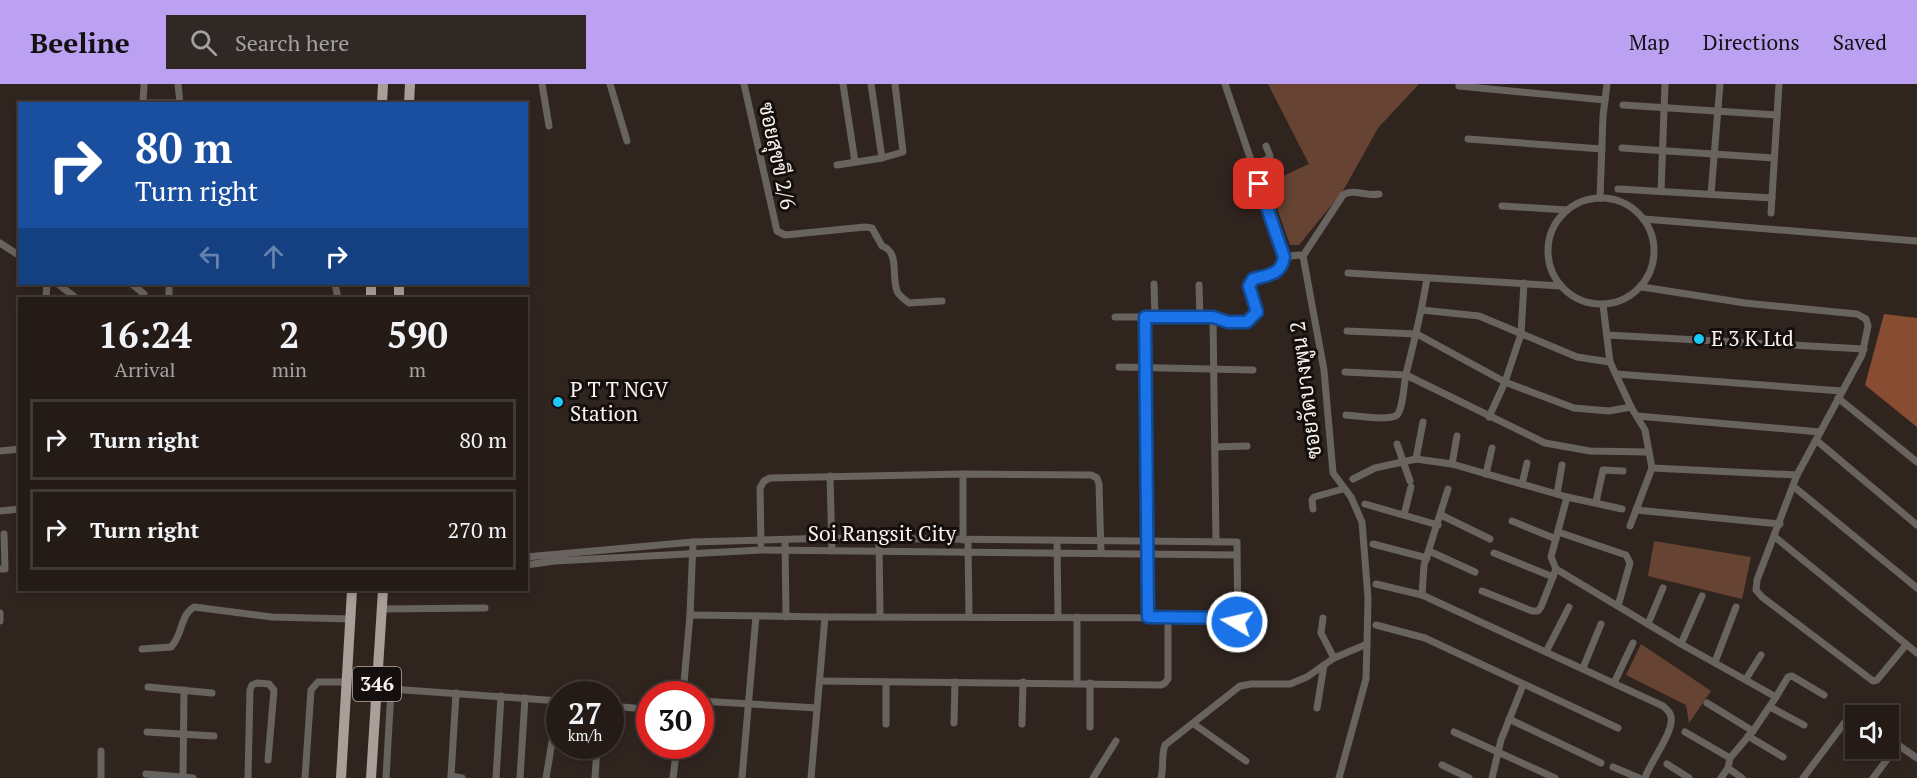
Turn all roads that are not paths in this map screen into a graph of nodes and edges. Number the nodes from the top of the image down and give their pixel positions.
1 (178, 84) edge
2 (383, 84) edge
3 (410, 84) edge
4 (542, 84) edge
5 (610, 84) edge
6 (744, 84) edge
7 (843, 84) edge
8 (871, 84) edge
9 (895, 84) edge
10 (1225, 84) edge
11 (1459, 84) edge
12 (1607, 84) edge
13 (1665, 84) edge
14 (1720, 84) edge
15 (1779, 84) edge
16 (144, 86) dead end
17 (1605, 100) junction
18 (144, 102) edge
19 (180, 102) edge
20 (382, 102) edge
21 (409, 102) edge
22 (1623, 105) dead end
23 (1665, 108) junction
24 (1718, 111) junction
25 (1777, 115) junction
26 (549, 126) dead end
27 (1468, 140) dead end
28 (627, 141) dead end
29 (1266, 146) dead end
30 (1622, 148) dead end
31 (1602, 149) junction
32 (1663, 151) junction
33 (1714, 154) junction
34 (882, 158) junction
35 (1774, 158) junction
36 (855, 162) junction
37 (837, 165) dead end
38 (1254, 165) junction
39 (1618, 189) dead end
40 (1661, 191) junction
41 (1379, 194) dead end
42 (1711, 194) junction
43 (1600, 198) junction
44 (1772, 198) junction
45 (1502, 206) dead end
46 (1567, 210) junction
47 (1771, 213) dead end
48 (1644, 219) junction
49 (1917, 241) edge
50 (0, 243) edge
51 (18, 255) edge
52 (1301, 255) junction
53 (1286, 257) junction
54 (1348, 273) dead end
55 (1427, 278) junction
56 (1524, 283) junction
57 (1154, 284) dead end
58 (59, 285) edge
59 (133, 285) edge
60 (1199, 285) dead end
61 (1561, 286) junction
62 (1642, 287) junction
63 (144, 294) dead end
64 (75, 297) edge
65 (942, 301) dead end
66 (1603, 305) junction
67 (1422, 310) junction
68 (1115, 317) dead end
69 (1145, 317) junction
70 (1155, 317) junction
71 (1200, 317) junction
72 (1213, 317) junction
73 (1347, 331) dead end
74 (1417, 334) junction
75 (1521, 334) junction
76 (1607, 335) junction
77 (1864, 349) junction
78 (1610, 362) junction
79 (1119, 367) dead end
80 (1146, 367) junction
81 (1214, 369) junction
82 (1253, 370) dead end
83 (1345, 372) dead end
84 (1616, 374) junction
85 (1406, 375) junction
86 (1505, 382) junction
87 (1840, 395) junction
88 (1631, 407) junction
89 (1346, 415) dead end
90 (1637, 416) junction
91 (1489, 417) junction
92 (1423, 422) dead end
93 (1820, 432) junction
94 (1457, 436) dead end
95 (1816, 440) junction
96 (1397, 444) dead end
97 (1246, 446) dead end
98 (1215, 447) junction
99 (1492, 448) dead end
100 (18, 449) edge
101 (0, 451) edge
102 (1648, 452) junction
103 (1416, 459) junction
104 (1403, 461) junction
105 (1917, 462) edge
106 (1527, 463) dead end
107 (1452, 464) junction
108 (1562, 465) dead end
109 (1652, 468) junction
110 (1623, 471) dead end
111 (963, 474) junction
112 (1486, 474) junction
113 (830, 476) junction
114 (1797, 476) junction
115 (1353, 479) dead end
116 (1522, 484) junction
117 (1793, 486) junction
118 (1344, 489) junction
119 (1448, 489) dead end
120 (1557, 494) junction
121 (1567, 497) junction
122 (1596, 502) junction
123 (1365, 504) dead end
124 (1622, 508) dead end
125 (18, 509) edge
126 (1313, 509) dead end
127 (1636, 510) junction
128 (0, 511) edge
129 (1404, 515) junction
130 (1441, 515) junction
131 (1512, 521) dead end
132 (1780, 524) junction
133 (1438, 525) junction
134 (1917, 525) edge
135 (1630, 526) dead end
136 (4, 534) dead end
137 (1557, 536) junction
138 (1775, 537) junction
139 (832, 538) junction
140 (879, 539) junction
141 (1490, 539) dead end
142 (760, 540) junction
143 (785, 540) junction
144 (966, 540) junction
145 (1057, 541) junction
146 (693, 542) junction
147 (1100, 542) junction
148 (1147, 542) junction
149 (1216, 542) junction
150 (1373, 544) dead end
151 (761, 550) junction
152 (786, 550) junction
153 (832, 551) junction
154 (879, 551) junction
155 (968, 551) junction
156 (1057, 552) junction
157 (693, 553) junction
158 (1101, 553) junction
159 (1494, 553) dead end
160 (1428, 554) junction
161 (1147, 555) junction
162 (1237, 555) junction
163 (528, 557) edge
164 (528, 565) edge
165 (0, 569) edge
166 (1556, 569) junction
167 (1475, 572) dead end
168 (1553, 577) junction
169 (1376, 584) dead end
170 (1663, 588) dead end
171 (1917, 588) edge
172 (352, 591) edge
173 (383, 591) edge
174 (1482, 591) dead end
175 (1422, 595) junction
176 (1702, 596) dead end
177 (1618, 606) junction
178 (1569, 607) dead end
179 (1736, 607) dead end
180 (485, 608) dead end
181 (382, 609) junction
182 (0, 613) edge
183 (690, 615) junction
184 (756, 616) junction
185 (786, 616) junction
186 (825, 617) junction
187 (880, 617) junction
188 (969, 617) junction
189 (1058, 617) junction
190 (1077, 617) junction
191 (1148, 617) junction
192 (1168, 618) junction
193 (1237, 618) junction
194 (1323, 618) dead end
195 (350, 619) junction
196 (0, 621) edge
197 (1601, 624) dead end
198 (1648, 624) junction
199 (1376, 625) dead end
200 (1633, 643) dead end
201 (1367, 644) junction
202 (1681, 644) junction
203 (1906, 645) junction
204 (1238, 647) dead end
205 (142, 649) dead end
206 (1546, 652) junction
207 (1917, 653) edge
208 (1332, 655) junction
209 (1761, 655) dead end
210 (1715, 662) junction
211 (1324, 665) junction
212 (1583, 669) junction
213 (1746, 679) junction
214 (684, 681) edge
215 (820, 681) junction
216 (345, 682) junction
217 (886, 682) junction
218 (956, 682) junction
219 (1023, 682) junction
220 (1077, 683) junction
221 (1090, 683) junction
222 (1614, 683) junction
223 (1523, 684) junction
224 (148, 687) dead end
225 (377, 688) junction
226 (183, 690) junction
227 (391, 690) junction
228 (212, 693) dead end
229 (456, 693) junction
230 (1824, 695) dead end
231 (501, 696) junction
232 (1776, 697) junction
233 (525, 698) junction
234 (546, 700) edge
235 (714, 702) edge
236 (1707, 703) dead end
237 (749, 704) junction
238 (624, 707) edge
239 (1770, 707) junction
240 (634, 708) dead end
241 (817, 708) junction
242 (1317, 708) dead end
243 (1509, 718) junction
244 (1845, 722) edge
245 (954, 723) dead end
246 (886, 724) dead end
247 (1022, 724) dead end
248 (1194, 724) junction
249 (1804, 725) dead end
250 (1090, 727) dead end
251 (1618, 728) dead end
252 (147, 732) dead end
253 (1454, 732) dead end
254 (1685, 732) dead end
255 (183, 734) junction
256 (1750, 734) junction
257 (214, 736) dead end
258 (1116, 741) dead end
259 (1899, 746) edge
260 (102, 751) dead end
261 (1499, 751) junction
262 (1783, 757) dead end
263 (1730, 758) junction
264 (1917, 758) edge
265 (549, 759) edge
266 (596, 759) edge
267 (675, 759) edge
268 (1887, 759) edge
269 (268, 760) dead end
270 (1246, 761) dead end
271 (1601, 763) dead end
272 (1667, 764) dead end
273 (1442, 765) dead end
274 (1613, 767) dead end
275 (1728, 768) junction
276 (146, 774) dead end
277 (451, 777) edge
278 (101, 778) edge
279 (183, 778) edge
280 (193, 778) edge
281 (248, 778) edge
282 (305, 778) edge
283 (341, 778) edge
284 (371, 778) edge
285 (386, 778) edge
286 (462, 778) edge
287 (496, 778) edge
288 (520, 778) edge
289 (546, 778) edge
290 (595, 778) edge
291 (673, 778) edge
292 (742, 778) edge
293 (811, 778) edge
294 (1094, 778) edge
295 (1161, 778) edge
296 (1339, 778) edge
297 (1469, 778) edge
298 (1492, 778) edge
299 (1555, 778) edge
300 (1639, 778) edge
301 (1645, 778) edge
302 (1689, 778) edge
303 (1721, 778) edge
304 (1742, 778) edge
305 (1803, 778) edge
306 (1873, 778) edge

1 - 19 street
2 - 20 main road
3 - 21 main road
4 - 26 street
5 - 28 street
6 - 65 street, ซอยสุขขี 2/6
7 - 36 street
8 - 34 street
9 - 34 street
10 - 38 street
11 - 17 street
12 - 17 street
13 - 23 street
14 - 24 street
15 - 25 street
16 - 18 street
17 - 31 street
22 - 23 street
23 - 24 street
23 - 32 street
24 - 25 street
24 - 33 street
25 - 35 street
27 - 31 street
29 - 38 street
30 - 32 street
31 - 43 street
32 - 33 street
32 - 40 street
33 - 35 street
33 - 42 street
34 - 36 street
35 - 44 street
36 - 37 street
38 - 53 street
39 - 40 street
40 - 42 street
41 - 52 street
42 - 44 street
43 - 46 street
43 - 48 street
44 - 47 street
45 - 46 street
46 - 61 street
48 - 49 street
48 - 62 street
50 - 51 street
52 - 53 street
52 - 118 street, ซอยวัดบางพูน 2
53 - 72 street
54 - 55 street
55 - 56 street
55 - 67 street
56 - 61 street
56 - 75 street
57 - 70 street
58 - 64 street
59 - 63 street
60 - 71 street
61 - 66 street
62 - 66 street
62 - 77 street
66 - 76 street
67 - 74 street
67 - 75 street
68 - 69 street
69 - 70 street
69 - 80 street
70 - 71 street
71 - 72 street
72 - 81 street
73 - 74 street
74 - 85 street
74 - 86 street
75 - 78 street
75 - 86 street
76 - 77 street
76 - 78 street
77 - 87 street
78 - 84 street
79 - 80 street
80 - 81 street
80 - 148 street
81 - 82 street
81 - 98 street
83 - 85 street
84 - 87 street
84 - 88 street
85 - 89 street
85 - 91 street
86 - 88 street
86 - 91 street
87 - 93 street
87 - 105 street
88 - 90 street
90 - 93 street
90 - 102 street
91 - 102 street
92 - 103 street
93 - 95 street
94 - 107 street
95 - 114 street
95 - 134 street
96 - 104 street
97 - 98 street
98 - 149 street
99 - 112 street
100 - 101 street
102 - 109 street
103 - 104 street
103 - 107 street
104 - 115 street
104 - 129 street
106 - 116 street
107 - 112 street
108 - 120 street
109 - 114 street
109 - 127 street
110 - 122 street
111 - 113 street
111 - 144 street
111 - 147 street
112 - 116 street
113 - 139 street
113 - 142 street
114 - 117 street
116 - 120 street
117 - 132 street
117 - 171 street
118 - 126 street
118 - 201 street, ซอยวัดบางพูน 2
119 - 130 street
120 - 121 street
121 - 122 street
121 - 137 street
122 - 124 street
123 - 129 street
125 - 128 street
127 - 132 street
127 - 135 street
129 - 133 street
130 - 133 street
130 - 141 street
131 - 137 street
132 - 138 street
133 - 160 street
136 - 165 street
137 - 166 street
137 - 177 street
138 - 203 street
138 - 203 street
139 - 140 street, Soi Rangsit City
139 - 143 street, Soi Rangsit City
139 - 153 street
140 - 144 street, Soi Rangsit City
140 - 154 street
142 - 143 street, Soi Rangsit City
142 - 146 street, Soi Rangsit City
142 - 151 street
143 - 152 street
144 - 145 street, Soi Rangsit City
144 - 155 street
145 - 147 street, Soi Rangsit City
145 - 156 street
146 - 157 street
146 - 163 street, Soi Rangsit City
147 - 148 street, Soi Rangsit City
147 - 158 street
148 - 149 street, Soi Rangsit City
148 - 161 street
149 - 162 street, Soi Rangsit City
150 - 160 street
151 - 152 street, Soi Rangsit City
151 - 157 street, Soi Rangsit City
152 - 153 street, Soi Rangsit City
152 - 185 street
153 - 154 street, Soi Rangsit City
154 - 155 street, Soi Rangsit City
154 - 187 street
155 - 156 street, Soi Rangsit City
155 - 188 street
156 - 158 street, Soi Rangsit City
156 - 189 street
157 - 164 street, Soi Rangsit City
157 - 183 street
158 - 161 street, Soi Rangsit City
159 - 168 street
160 - 167 street
160 - 175 street
161 - 162 street, Soi Rangsit City
161 - 191 street
162 - 193 street
166 - 168 street
166 - 177 street
168 - 174 street
169 - 175 street
170 - 198 street
172 - 195 main road, 346
173 - 181 main road, 346
175 - 206 street
176 - 202 street
177 - 198 street
178 - 206 street
179 - 210 street
180 - 181 street
181 - 225 main road, 346
182 - 196 street
183 - 184 street
183 - 214 street
184 - 185 street
184 - 237 street
185 - 186 street
186 - 187 street
186 - 215 street
187 - 188 street
188 - 189 street
189 - 190 street
190 - 191 street
190 - 220 street
191 - 192 street
192 - 193 street
192 - 221 street
193 - 204 street
194 - 208 street
195 - 205 street
195 - 216 main road, 346
197 - 212 street
198 - 202 street
199 - 223 street
200 - 222 street
201 - 208 street
201 - 296 street, ซอยวัดบางพูน 2
202 - 210 street
203 - 207 street
206 - 212 street
208 - 211 street
209 - 213 street
210 - 213 street
211 - 242 street
211 - 248 street
212 - 222 street
213 - 232 street
215 - 217 street
215 - 241 street
216 - 282 street
216 - 283 main road, 346
217 - 218 street
217 - 246 street
218 - 219 street
218 - 245 street
219 - 220 street
219 - 247 street
220 - 221 street
221 - 250 street
222 - 301 street
223 - 243 street
223 - 251 street
224 - 226 street
225 - 227 street
225 - 284 main road, 346
226 - 228 street
226 - 255 street
227 - 229 street
227 - 285 street
229 - 231 street
229 - 277 street
230 - 232 street
231 - 233 street
231 - 287 street
232 - 239 street
233 - 234 street
233 - 288 street
235 - 237 street
236 - 256 street
237 - 241 street
237 - 292 street
238 - 240 street
239 - 249 street
239 - 256 street
241 - 293 street
243 - 261 street
243 - 271 street
244 - 305 street
248 - 270 street
248 - 295 street
252 - 255 street
253 - 261 street
254 - 263 street
255 - 257 street
255 - 279 street
256 - 262 street
256 - 263 street
258 - 294 street
259 - 264 street
260 - 278 street
261 - 298 street
261 - 299 street
263 - 275 street
265 - 289 street
266 - 290 street
267 - 291 street
268 - 306 street
269 - 281 street
272 - 302 street
273 - 297 street
274 - 300 street
275 - 303 street
275 - 304 street
276 - 279 street
277 - 286 street
279 - 280 street

